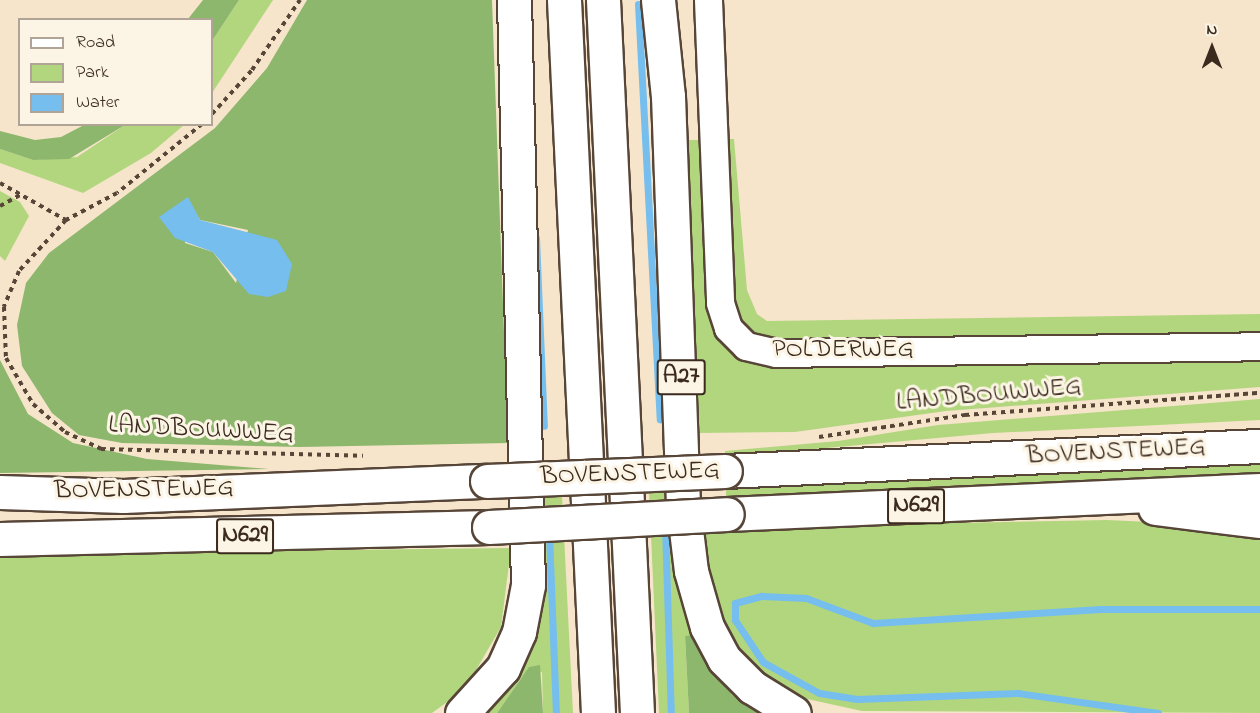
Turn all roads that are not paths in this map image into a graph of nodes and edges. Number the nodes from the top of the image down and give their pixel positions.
1 (514, 0) edge
2 (564, 0) edge
3 (603, 0) edge
4 (657, 0) edge
5 (708, 0) edge
6 (1260, 346) edge
7 (1260, 446) edge
8 (1260, 490) edge
9 (0, 492) edge
10 (1106, 499) junction
11 (1260, 522) edge
12 (0, 539) edge
13 (462, 713) edge
14 (598, 713) edge
15 (637, 713) edge
16 (794, 713) edge

1 - 13 main road
2 - 14 main road
3 - 15 main road, A27
4 - 16 main road, A27
5 - 6 street, POLDERWEG
7 - 9 main road, BOVENSTEWEG / N629, bridge
8 - 10 main road, N629
10 - 11 main road, N629
10 - 12 main road, BOVENSTEWEG / N629, bridge

